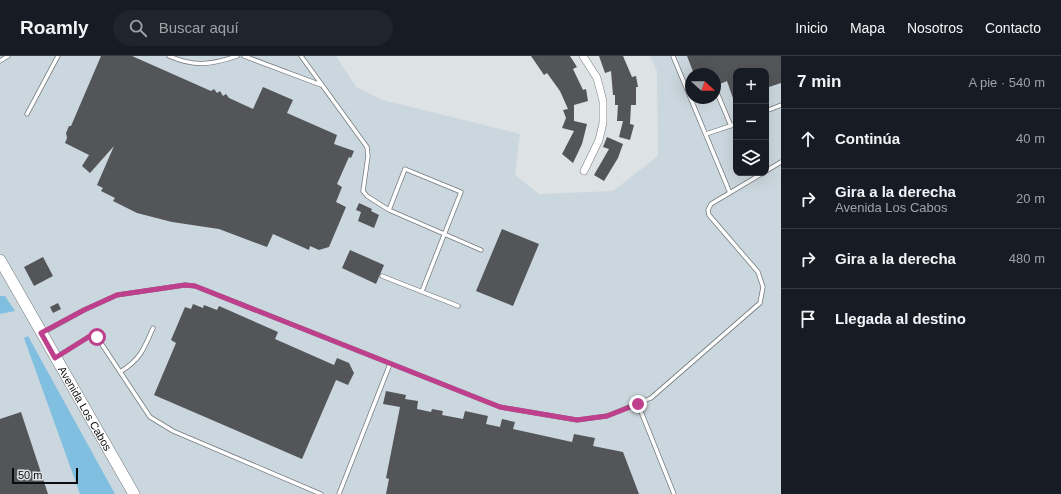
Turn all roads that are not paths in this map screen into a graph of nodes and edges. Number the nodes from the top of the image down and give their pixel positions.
1 (8, 56) edge
2 (58, 56) edge
3 (169, 56) edge
4 (237, 56) edge
5 (244, 56) edge
6 (301, 56) edge
7 (583, 56) edge
8 (674, 56) edge
9 (0, 61) edge
10 (322, 85) junction
11 (721, 101) edge
12 (781, 105) edge
13 (769, 110) edge
14 (27, 114) dead end
15 (731, 126) joint
16 (706, 134) junction
17 (781, 162) edge
18 (769, 169) edge
19 (584, 171) dead end
20 (758, 176) edge
21 (730, 193) junction
22 (389, 210) junction
23 (444, 234) junction
24 (481, 250) dead end
25 (0, 260) edge
26 (382, 276) dead end
27 (422, 291) junction
28 (458, 306) dead end
29 (153, 328) dead end
30 (41, 333) junction
31 (55, 358) junction
32 (390, 364) junction
33 (120, 372) junction
34 (638, 404) junction
35 (134, 494) edge
36 (321, 494) edge
37 (339, 494) edge
38 (674, 494) edge

1 - 9 lane
2 - 14 lane
3 - 4 lane
5 - 10 lane
6 - 10 lane
7 - 19 street
8 - 16 lane
10 - 22 lane
11 - 15 lane
12 - 13 lane
15 - 16 lane
16 - 21 lane
17 - 18 lane
20 - 21 lane
21 - 34 lane
22 - 23 lane
22 - 23 lane
23 - 24 lane
23 - 27 lane
25 - 30 main road, Avenida Los Cabos
26 - 27 lane
27 - 28 lane
29 - 33 lane
30 - 31 main road, Avenida Los Cabos
30 - 32 lane
31 - 33 lane
31 - 35 main road, Avenida Los Cabos
32 - 34 lane
32 - 37 lane
33 - 36 lane
34 - 38 lane

